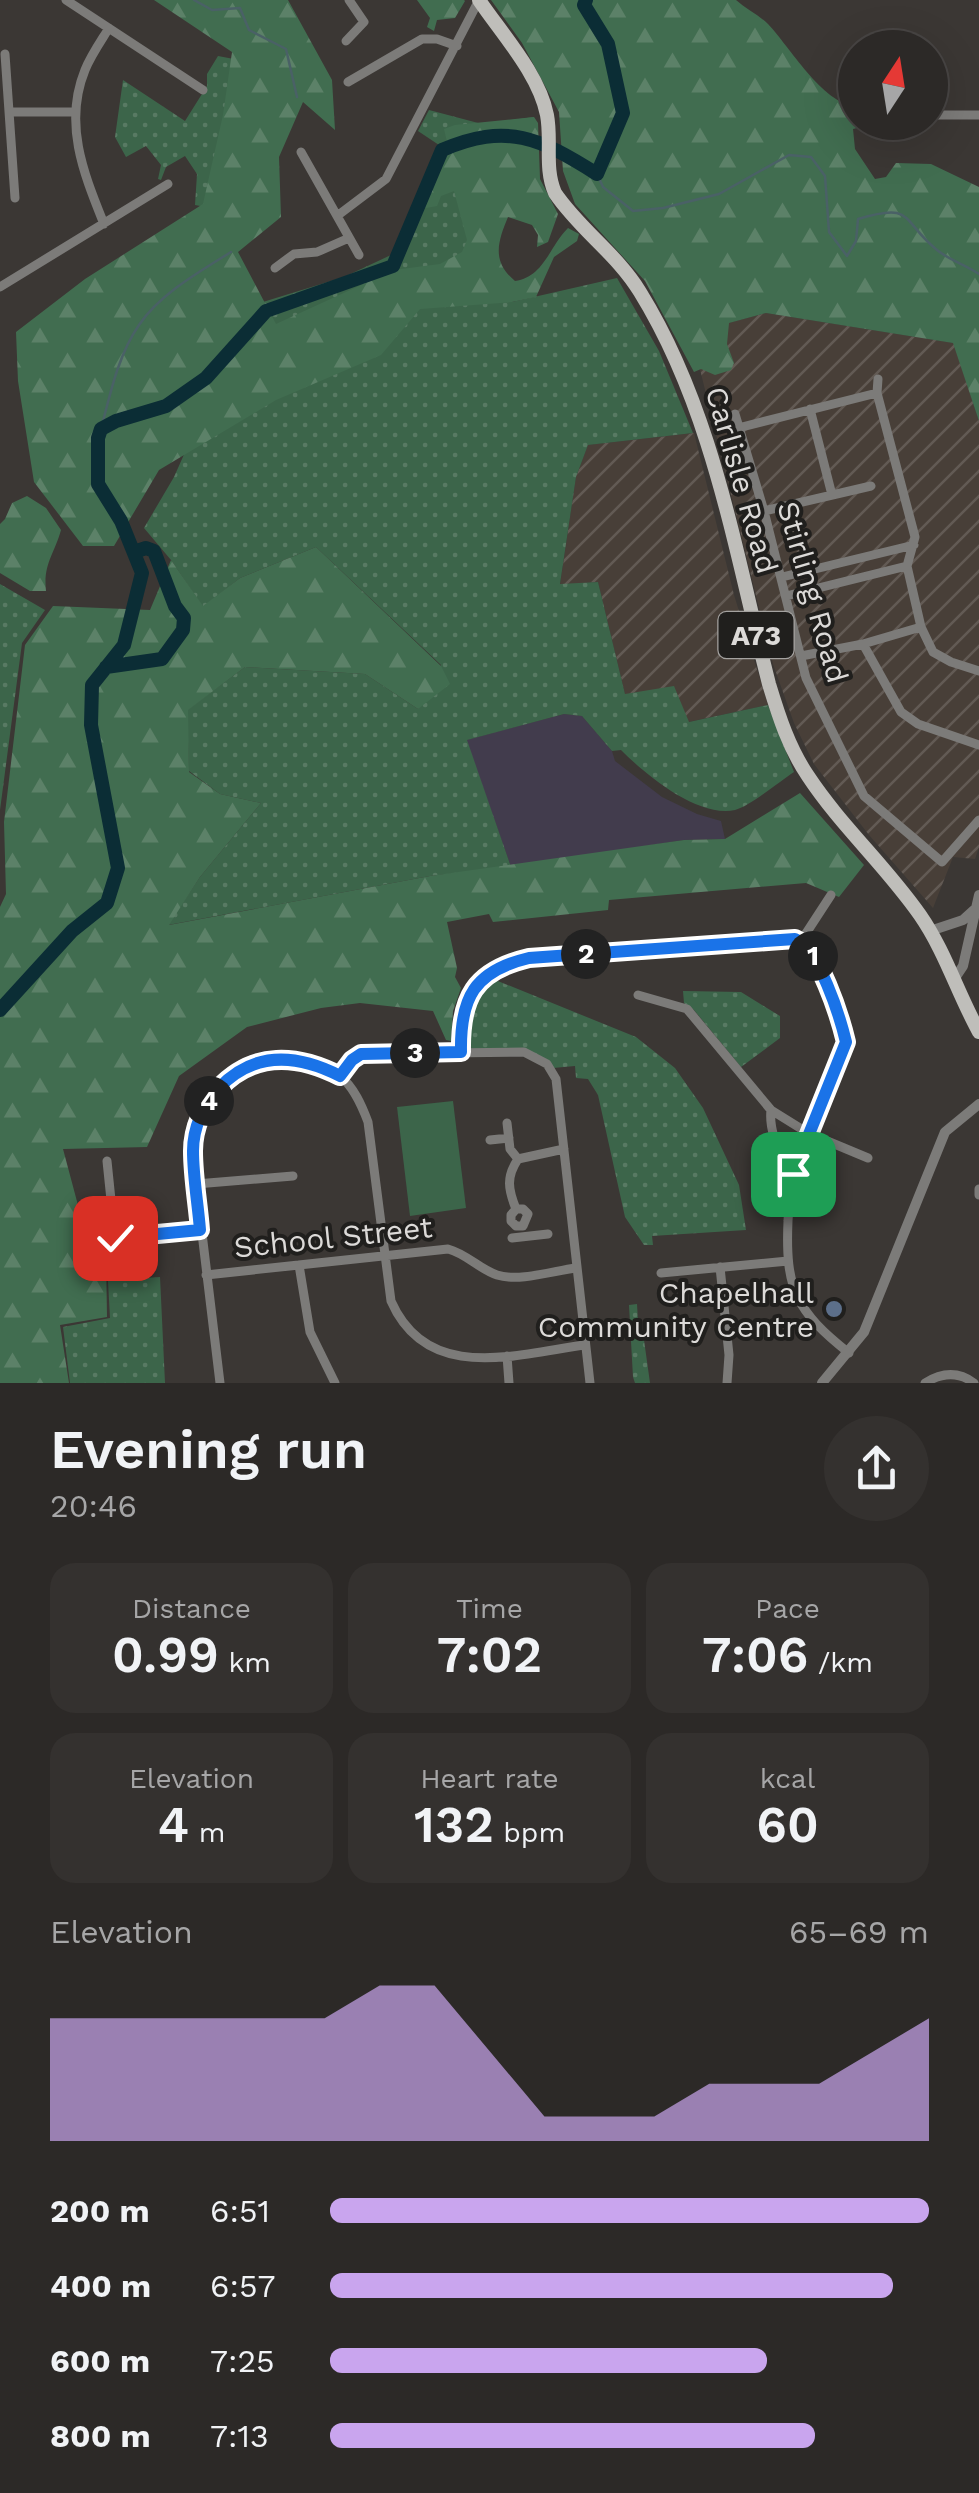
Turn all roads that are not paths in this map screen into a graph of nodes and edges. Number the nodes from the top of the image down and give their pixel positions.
1 (66, 0) edge
2 (349, 0) edge
3 (479, 0) edge
4 (109, 28) junction
5 (346, 41) dead end
6 (457, 46) junction
7 (6, 54) dead end
8 (348, 82) dead end
9 (203, 90) dead end
10 (10, 112) junction
11 (76, 112) junction
12 (948, 115) edge
13 (979, 116) edge
14 (301, 152) dead end
15 (168, 184) dead end
16 (15, 198) dead end
17 (336, 216) junction
18 (104, 224) junction
19 (349, 238) junction
20 (358, 255) dead end
21 (275, 268) dead end
22 (0, 288) edge
23 (878, 380) dead end
24 (877, 394) junction
25 (810, 410) junction
26 (735, 414) dead end
27 (742, 428) junction
28 (871, 486) dead end
29 (832, 495) junction
30 (764, 511) junction
31 (914, 545) junction
32 (907, 566) junction
33 (782, 577) junction
34 (786, 596) junction
35 (921, 627) junction
36 (863, 644) junction
37 (801, 656) junction
38 (979, 671) edge
39 (979, 745) edge
40 (979, 820) edge
41 (979, 895) edge
42 (832, 896) dead end
43 (975, 909) junction
44 (948, 924) junction
45 (930, 930) junction
46 (801, 941) junction
47 (966, 949) junction
48 (953, 981) junction
49 (638, 995) dead end
50 (979, 1032) edge
51 (461, 1052) junction
52 (340, 1076) junction
53 (979, 1104) edge
54 (771, 1110) junction
55 (507, 1123) dead end
56 (808, 1133) junction
57 (508, 1138) junction
58 (490, 1140) dead end
59 (564, 1149) junction
60 (868, 1158) dead end
61 (518, 1159) junction
62 (107, 1161) dead end
63 (793, 1174) junction
64 (293, 1176) dead end
65 (196, 1184) junction
66 (200, 1230) junction
67 (548, 1234) dead end
68 (115, 1238) junction
69 (97, 1240) dead end
70 (384, 1257) junction
71 (788, 1261) junction
72 (300, 1266) junction
73 (720, 1267) junction
74 (576, 1268) junction
75 (660, 1273) dead end
76 (206, 1275) junction
77 (584, 1345) junction
78 (849, 1353) junction
79 (507, 1356) junction
80 (220, 1383) edge
81 (334, 1383) edge
82 (509, 1383) edge
83 (590, 1383) edge
84 (727, 1383) edge
85 (822, 1383) edge
86 (925, 1383) edge
87 (974, 1383) edge

1 - 4 street
2 - 5 street
3 - 6 street
3 - 45 main road, Carlisle Road / A73
4 - 9 street
4 - 11 street
6 - 8 street
6 - 17 street
7 - 10 street
10 - 11 street
10 - 16 street
11 - 18 street
12 - 13 street
14 - 17 street
15 - 18 street
17 - 19 street
18 - 22 street
19 - 20 street
19 - 21 street
23 - 24 street
24 - 25 street
24 - 31 street
25 - 27 street
25 - 29 street
26 - 27 street, Stirling Road
27 - 30 street, Stirling Road
28 - 29 street
29 - 30 street
30 - 33 street, Stirling Road
31 - 32 street
31 - 33 street
32 - 34 street
32 - 35 street
33 - 34 street, Stirling Road
34 - 37 street, Stirling Road
35 - 36 street
35 - 38 street
36 - 37 street
36 - 39 street
37 - 40 street, Stirling Road
41 - 43 street
42 - 46 street
43 - 44 street
43 - 47 street
44 - 45 street
44 - 47 street
45 - 48 main road, Carlisle Road / A73
46 - 51 street
46 - 56 street
47 - 48 street
48 - 50 main road, Carlisle Road / A73
49 - 54 street
51 - 52 street
51 - 59 street
52 - 65 street
52 - 70 street
53 - 78 street
54 - 56 street
54 - 63 street
55 - 57 street
56 - 60 street
56 - 63 street
57 - 58 street
57 - 61 street
59 - 61 street
59 - 74 street
61 - 67 street
62 - 68 street
63 - 71 street
64 - 65 street
65 - 66 street
66 - 68 street
66 - 76 street
68 - 69 street
70 - 72 street, School Street
70 - 74 street, School Street
70 - 79 street
71 - 73 street
71 - 78 street
72 - 76 street, School Street
72 - 81 street
73 - 75 street
73 - 84 street
74 - 77 street
76 - 80 street
77 - 79 street
77 - 83 street
78 - 85 street
79 - 82 street
86 - 87 street

